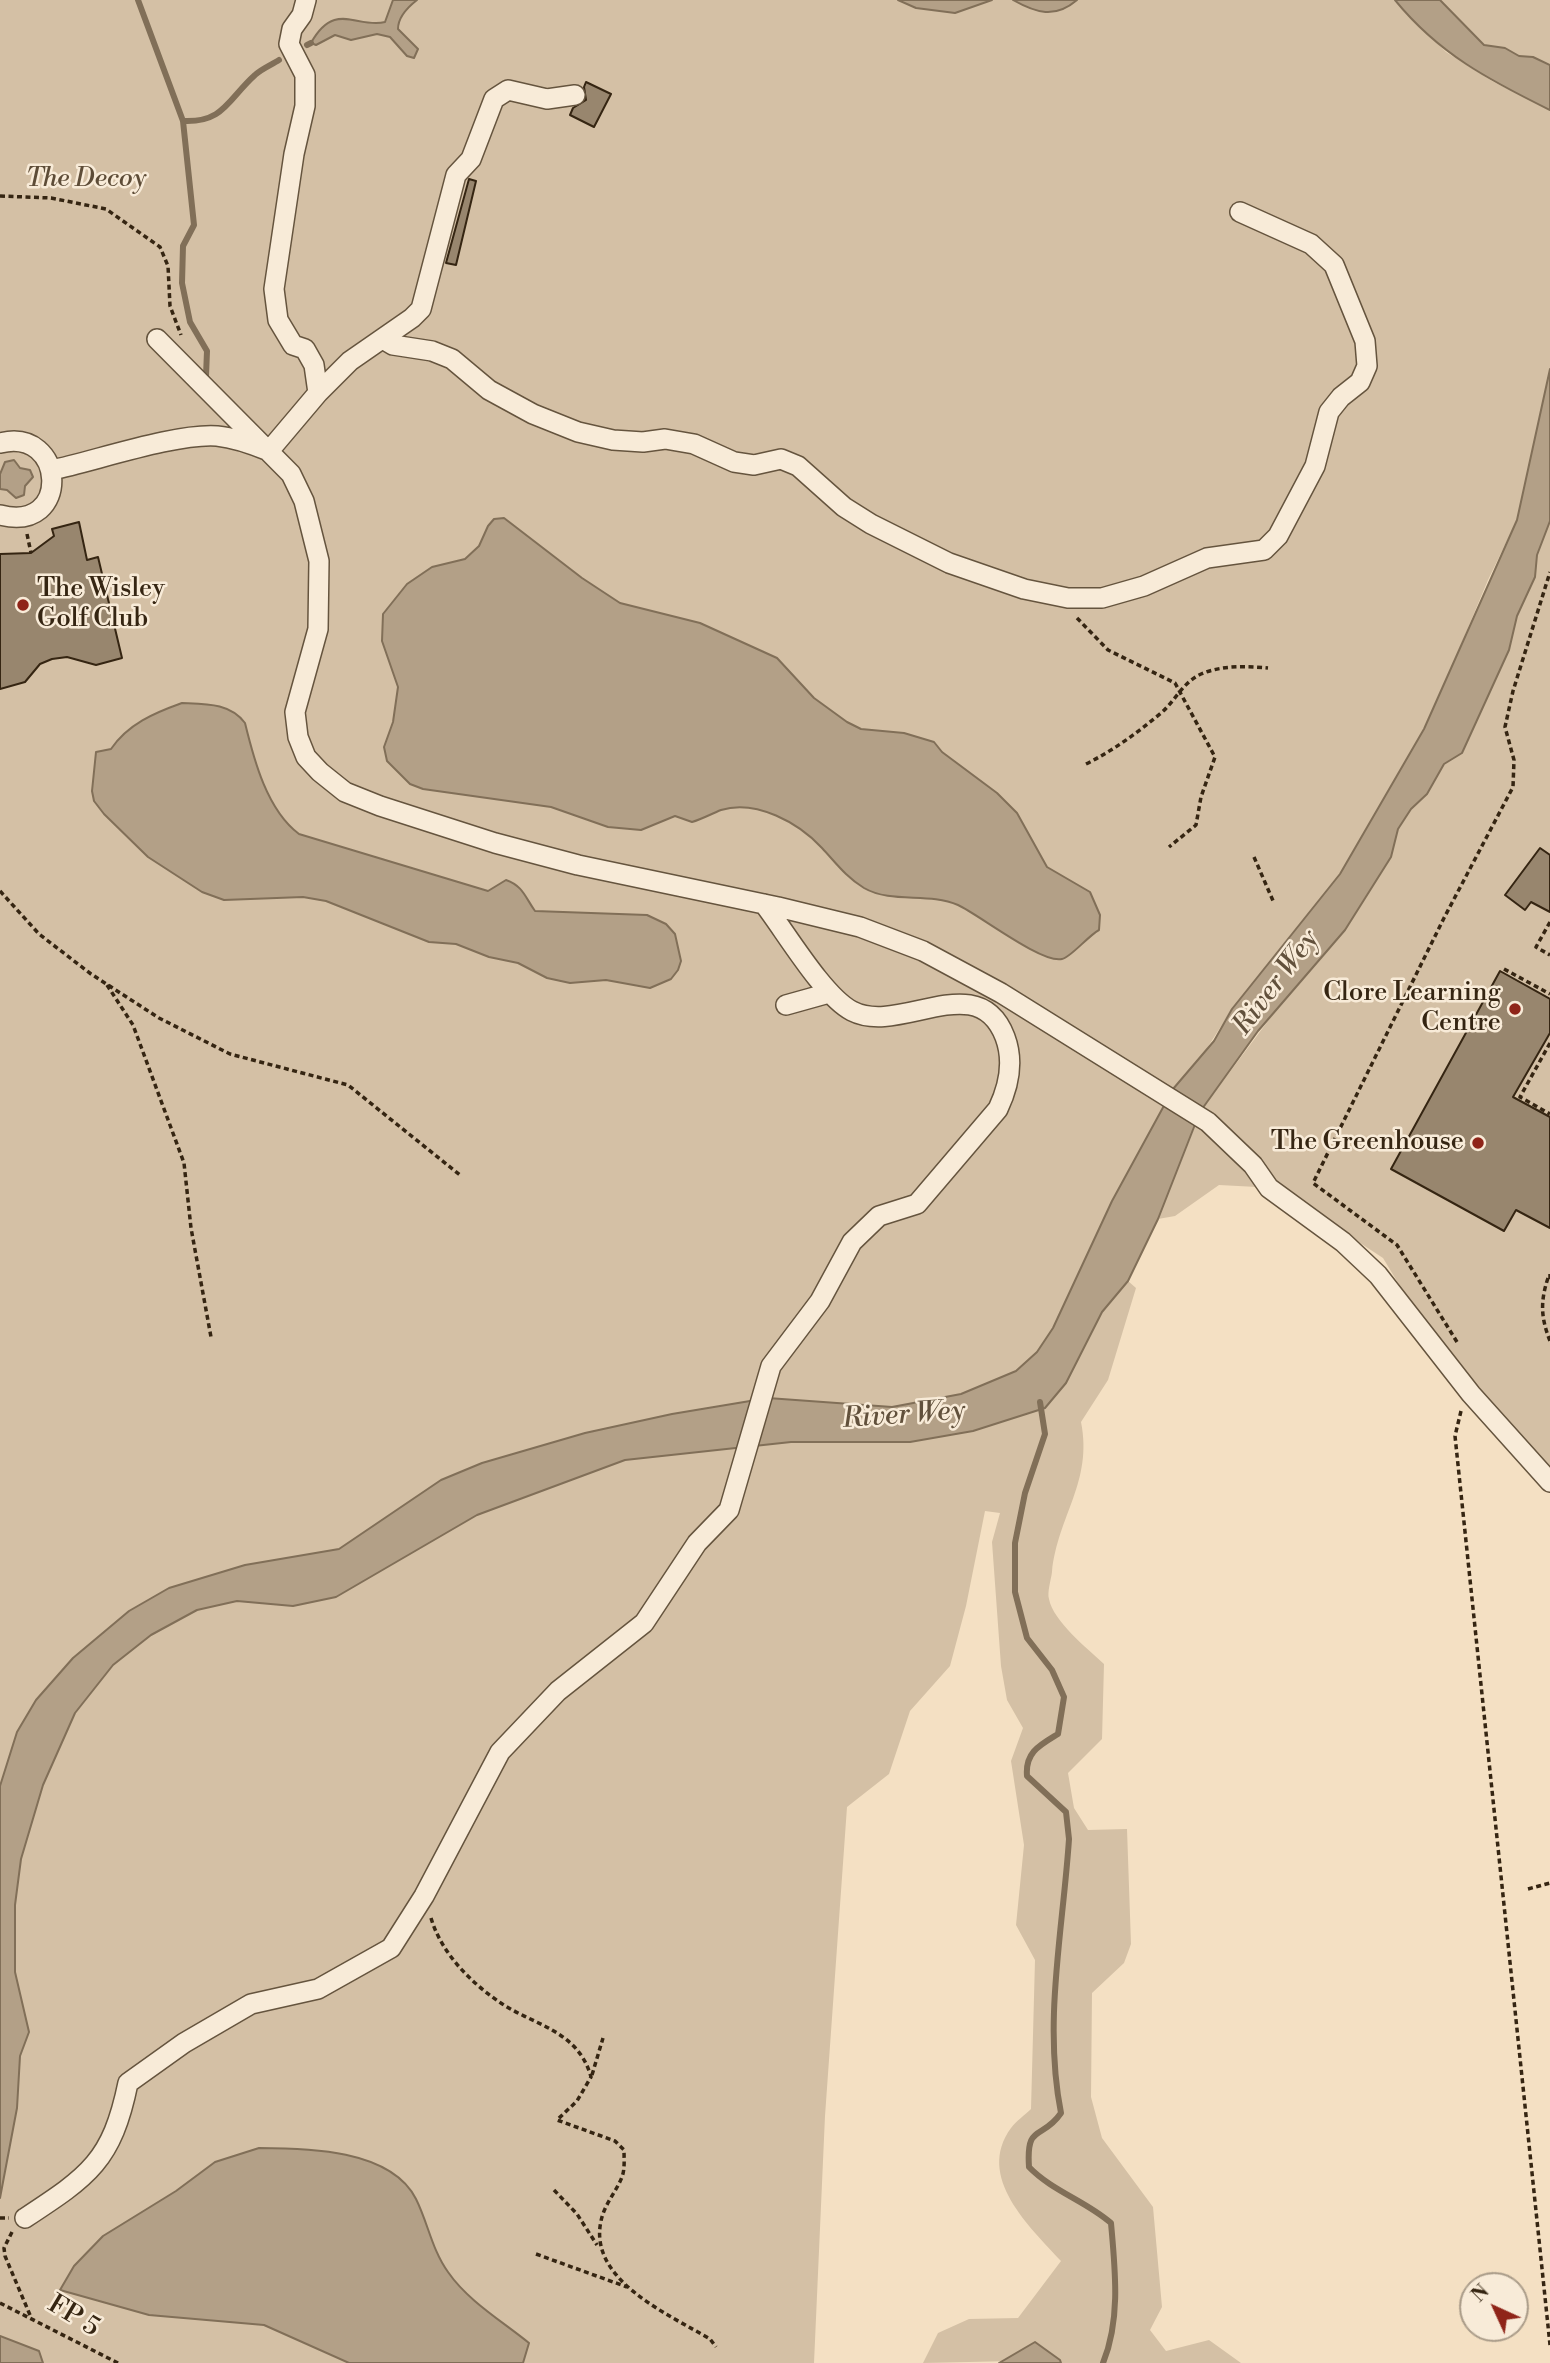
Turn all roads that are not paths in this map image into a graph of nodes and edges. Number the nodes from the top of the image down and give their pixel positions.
1 (306, 0) edge
2 (575, 95) dead end
3 (1240, 212) dead end
4 (157, 339) dead end
5 (383, 340) junction
6 (318, 393) junction
7 (0, 443) edge
8 (269, 451) junction
9 (52, 470) junction
10 (0, 515) edge
11 (764, 904) junction
12 (829, 993) junction
13 (786, 1005) dead end
14 (1550, 1482) edge
15 (25, 2218) road end

1 - 6 lane
2 - 5 lane
3 - 5 lane
4 - 8 lane
5 - 6 lane
6 - 8 lane
7 - 9 lane
8 - 9 lane
8 - 11 lane
9 - 10 lane
11 - 12 lane
11 - 14 lane
12 - 13 lane
12 - 15 lane

